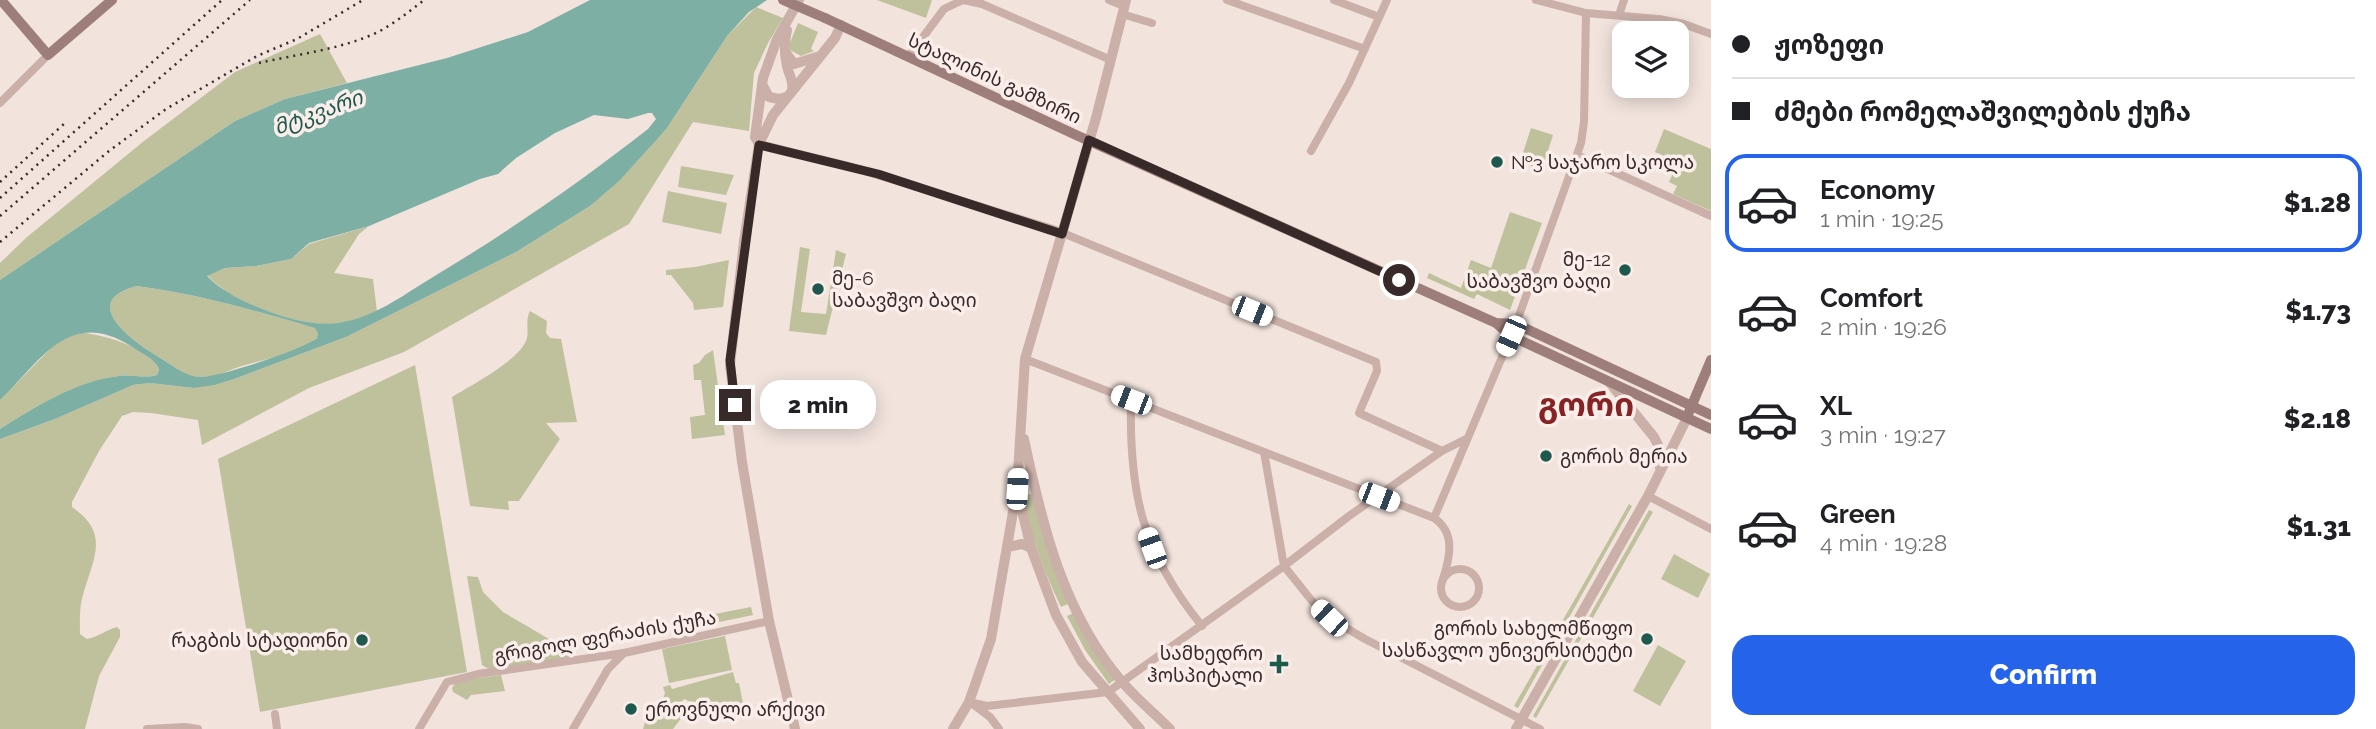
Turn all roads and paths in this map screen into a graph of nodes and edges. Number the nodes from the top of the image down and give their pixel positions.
1 (1, 0) edge
2 (112, 0) edge
3 (783, 0) edge
4 (799, 0) edge
5 (1109, 0) edge
6 (1227, 0) edge
7 (1334, 0) edge
8 (1387, 0) edge
9 (1536, 0) edge
10 (1624, 0) edge
11 (1574, 4) edge
12 (1124, 7) edge
13 (1586, 13) junction
14 (1621, 16) junction
15 (1379, 18) junction
16 (788, 22) junction
17 (1152, 23) dead end
18 (841, 25) junction
19 (1711, 34) edge
20 (1366, 49) junction
21 (48, 55) junction
22 (821, 56) junction
23 (908, 57) junction
24 (1111, 60) junction
25 (788, 67) junction
26 (762, 80) junction
27 (790, 93) junction
28 (0, 103) edge
29 (1089, 140) junction
30 (759, 145) junction
31 (1311, 151) dead end
32 (1577, 155) junction
33 (1711, 216) edge
34 (1062, 234) junction
35 (1496, 323) junction
36 (1516, 324) junction
37 (1511, 336) junction
38 (1026, 359) junction
39 (1711, 360) edge
40 (1610, 383) junction
41 (1131, 400) junction
42 (1692, 406) junction
43 (1711, 415) edge
44 (1687, 418) junction
45 (1021, 425) junction
46 (1711, 429) edge
47 (1466, 439) junction
48 (1442, 451) junction
49 (1264, 452) junction
50 (1660, 472) junction
51 (1017, 489) junction
52 (1035, 489) junction
53 (1648, 496) junction
54 (1379, 497) junction
55 (1434, 518) junction
56 (1711, 529) edge
57 (1007, 547) junction
58 (1031, 548) junction
59 (1449, 559) junction
60 (1284, 566) junction
61 (1458, 569) junction
62 (1443, 579) junction
63 (1074, 606) junction
64 (1056, 615) junction
65 (769, 621) junction
66 (1202, 626) junction
67 (624, 653) junction
68 (595, 656) junction
69 (608, 669) junction
70 (1123, 683) junction
71 (1108, 692) junction
72 (969, 702) junction
73 (275, 714) dead end
74 (1519, 724) edge
75 (147, 729) edge
76 (198, 729) edge
77 (278, 729) edge
78 (419, 729) edge
79 (573, 729) edge
80 (795, 729) edge
81 (953, 729) edge
82 (999, 729) edge
83 (1140, 729) edge
84 (1170, 729) edge
85 (1540, 729) edge

1 - 21 main road
2 - 21 main road
3 - 18 main road, სტალინის გამზირი, bridge
4 - 16 street
5 - 12 street
6 - 20 street
7 - 15 street
8 - 15 street
9 - 11 street
10 - 14 street
11 - 13 street
12 - 17 street
12 - 24 street
13 - 14 street
13 - 32 street
14 - 19 street
15 - 20 street
16 - 25 street
16 - 26 street
18 - 22 street
18 - 23 main road, სტალინის გამზირი
20 - 31 street
21 - 28 street
22 - 25 street
22 - 27 street
23 - 24 street
23 - 29 main road, სტალინის გამზირი
24 - 29 street
25 - 26 street
25 - 27 street
26 - 27 street
26 - 30 street
27 - 30 street
29 - 34 street
29 - 35 main road, სტალინის გამზირი
30 - 34 street
30 - 65 street
32 - 33 street
32 - 36 street
34 - 38 street
34 - 48 street
35 - 36 main road, სტალინის გამზირი
35 - 37 main road, სტალინის გამზირი
36 - 37 street
36 - 42 main road, სტალინის გამზირი
37 - 40 main road, სტალინის გამზირი
37 - 47 street
38 - 41 street
38 - 45 street
39 - 42 main road
40 - 44 main road, სტალინის გამზირი
40 - 50 street
41 - 49 street
41 - 66 street
42 - 43 main road, სტალინის გამზირი
42 - 44 main road
44 - 46 main road, სტალინის გამზირი
44 - 50 street
45 - 51 street
45 - 52 street
47 - 48 street
47 - 55 street
48 - 54 street
49 - 54 street
49 - 60 street
50 - 53 street
51 - 52 street
51 - 57 street
51 - 58 street
52 - 63 street
53 - 56 street
53 - 74 street
54 - 55 street
54 - 60 street
55 - 59 street
57 - 58 street
57 - 72 street
58 - 64 street
59 - 61 street
59 - 62 street
60 - 66 street
60 - 74 street
61 - 62 street
61 - 62 street
63 - 64 street
63 - 70 street
64 - 71 street
65 - 67 street, გრიგოლ ფერაძის ქუჩა
65 - 80 street
66 - 70 street
67 - 68 street, გრიგოლ ფერაძის ქუჩა
67 - 69 street
68 - 69 street
68 - 78 street, გრიგოლ ფერაძის ქუჩა
69 - 79 street
70 - 71 street
70 - 84 street
71 - 72 street
71 - 83 street
72 - 81 street
72 - 82 street
73 - 77 street
74 - 85 street
75 - 76 street

